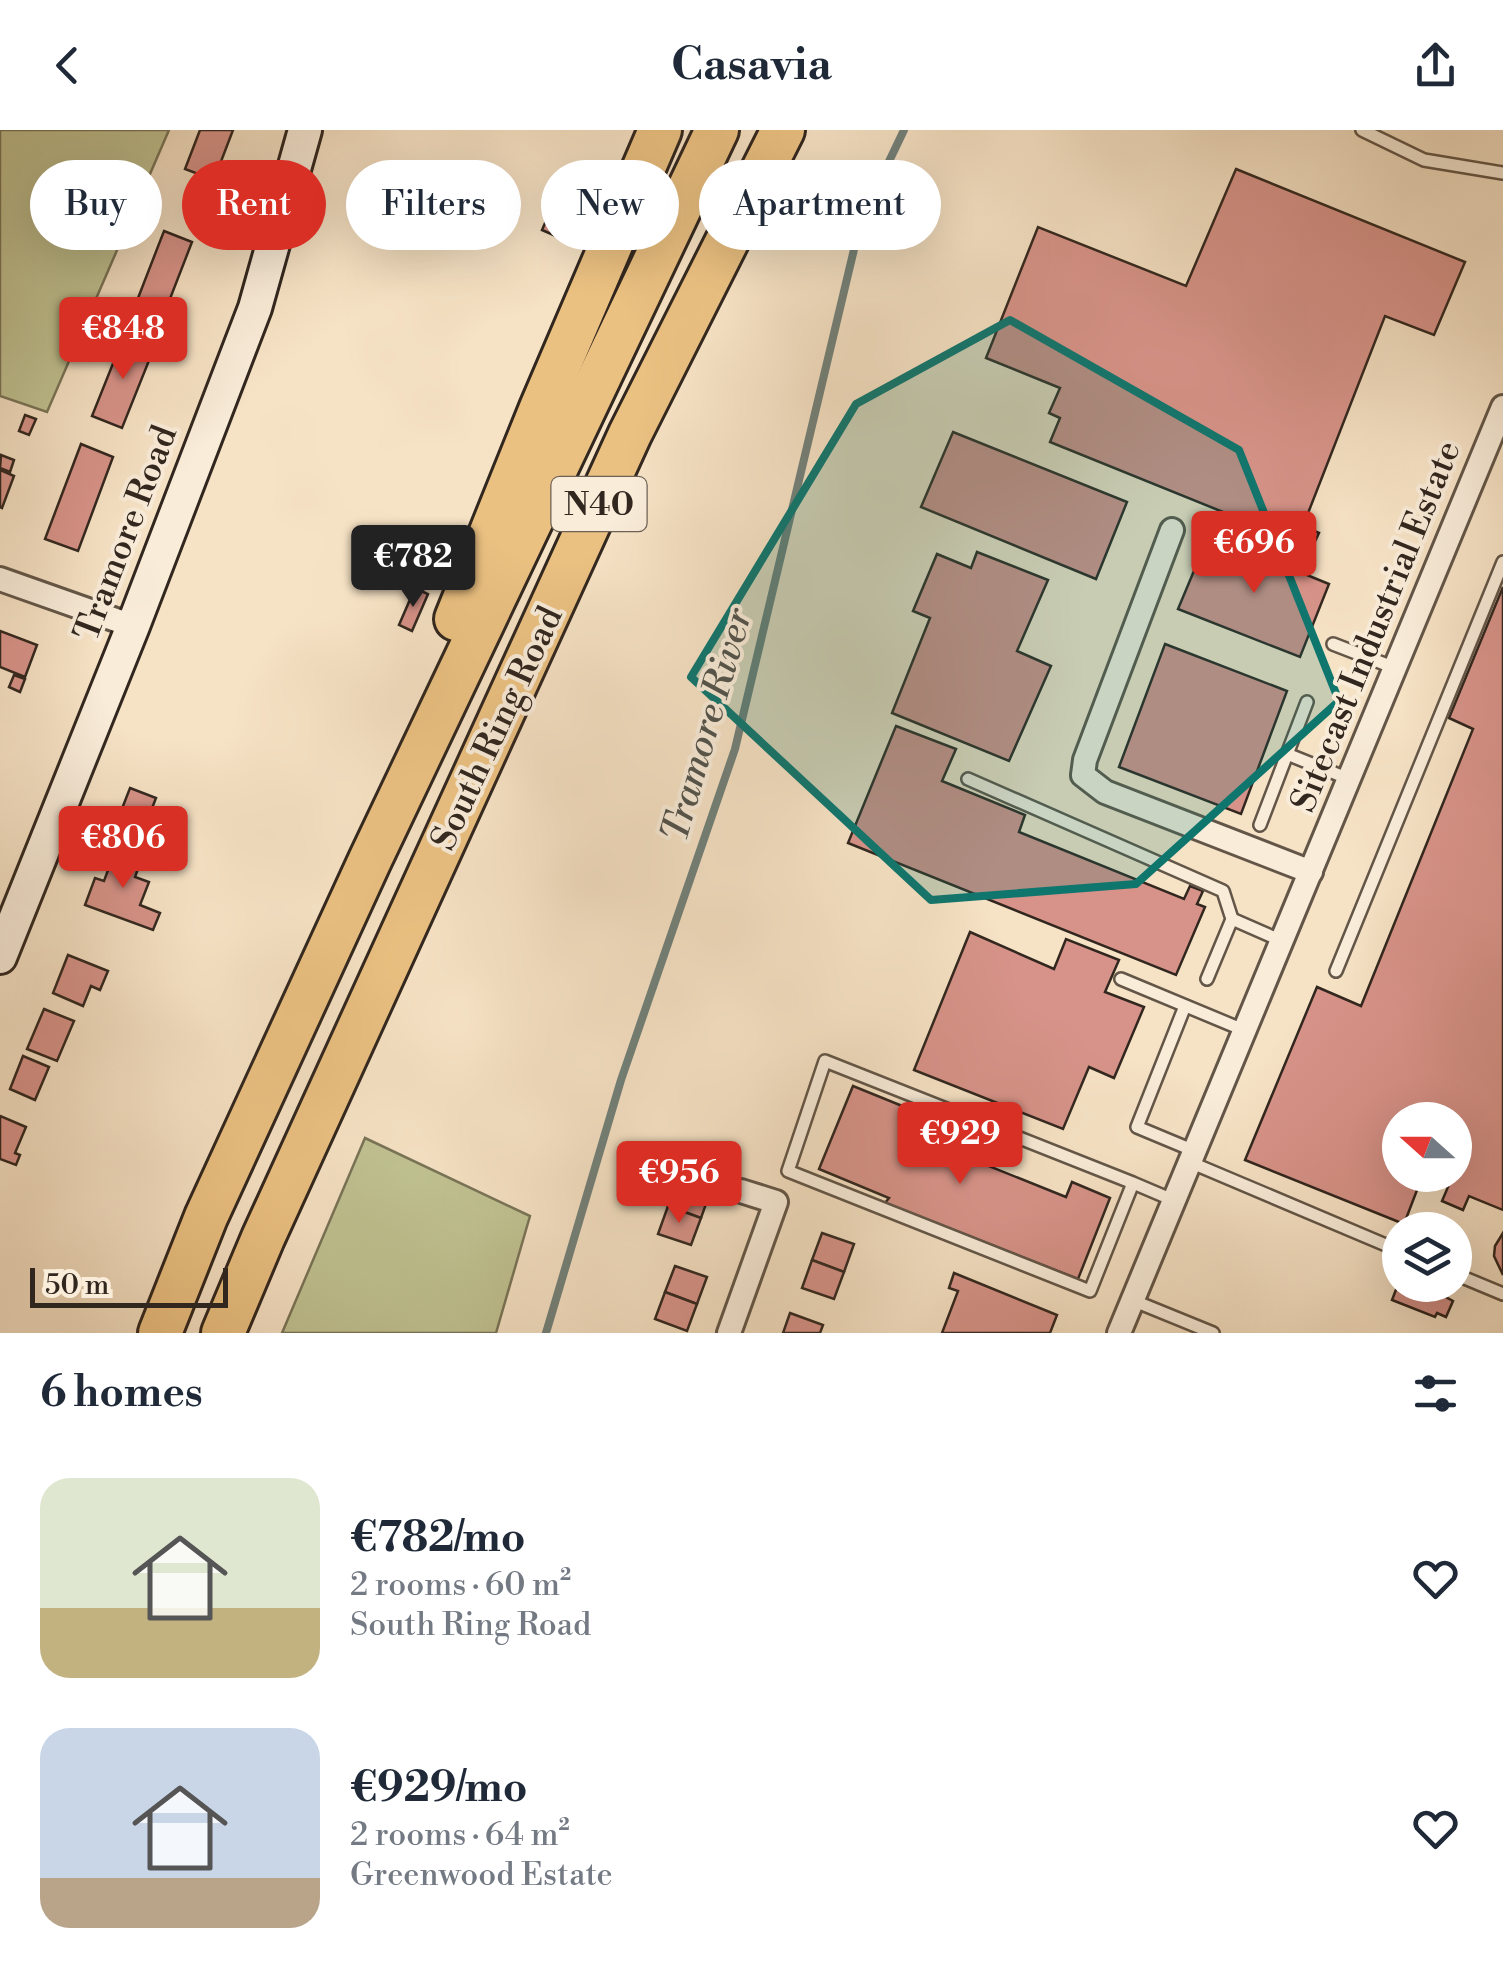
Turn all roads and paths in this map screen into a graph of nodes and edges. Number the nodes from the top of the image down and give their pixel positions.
1 (304, 130) edge
2 (660, 130) edge
3 (718, 130) edge
4 (783, 130) edge
5 (1362, 130) edge
6 (1503, 173) edge
7 (1503, 407) edge
8 (1172, 530) dead end
9 (1503, 562) edge
10 (0, 579) edge
11 (133, 626) junction
12 (1333, 644) dead end
13 (1395, 668) junction
14 (1307, 702) dead end
15 (1287, 754) junction
16 (1349, 779) junction
17 (968, 780) dead end
18 (1260, 825) dead end
19 (370, 860) junction
20 (1311, 872) junction
21 (1232, 919) junction
22 (1282, 941) junction
23 (0, 957) edge
24 (1336, 971) dead end
25 (1121, 979) dead end
26 (1207, 979) dead end
27 (1185, 1006) junction
28 (1246, 1032) junction
29 (1194, 1157) junction
30 (1134, 1183) junction
31 (741, 1191) dead end
32 (1173, 1200) junction
33 (1382, 1243) edge
34 (1472, 1281) edge
35 (1503, 1294) edge
36 (1132, 1300) junction
37 (1197, 1330) edge
38 (160, 1333) edge
39 (223, 1333) edge
40 (729, 1333) edge
41 (1119, 1333) edge
42 (1213, 1333) edge

1 - 11 street, Tramore Road
2 - 19 highway
3 - 19 highway, South Ring Road / N40
4 - 39 highway, South Ring Road / N40
5 - 6 lane
7 - 13 street, Sitecast Industrial Estate
8 - 20 street
9 - 24 lane
10 - 11 street
11 - 23 street, Tramore Road
12 - 13 lane
13 - 16 street, Sitecast Industrial Estate
14 - 15 lane
15 - 16 lane
15 - 18 lane
16 - 20 street, Sitecast Industrial Estate
17 - 21 lane
19 - 38 highway, South Ring Road / N40
20 - 22 street, Sitecast Industrial Estate
21 - 22 lane
21 - 26 lane
22 - 28 street, Sitecast Industrial Estate
25 - 27 lane
27 - 28 lane
27 - 29 lane
28 - 29 street, Sitecast Industrial Estate
29 - 32 street, Sitecast Industrial Estate
29 - 33 lane
30 - 30 lane
30 - 32 lane
31 - 40 street
32 - 36 street, Sitecast Industrial Estate
34 - 35 lane
36 - 37 lane
36 - 41 street, Sitecast Industrial Estate
37 - 42 lane

